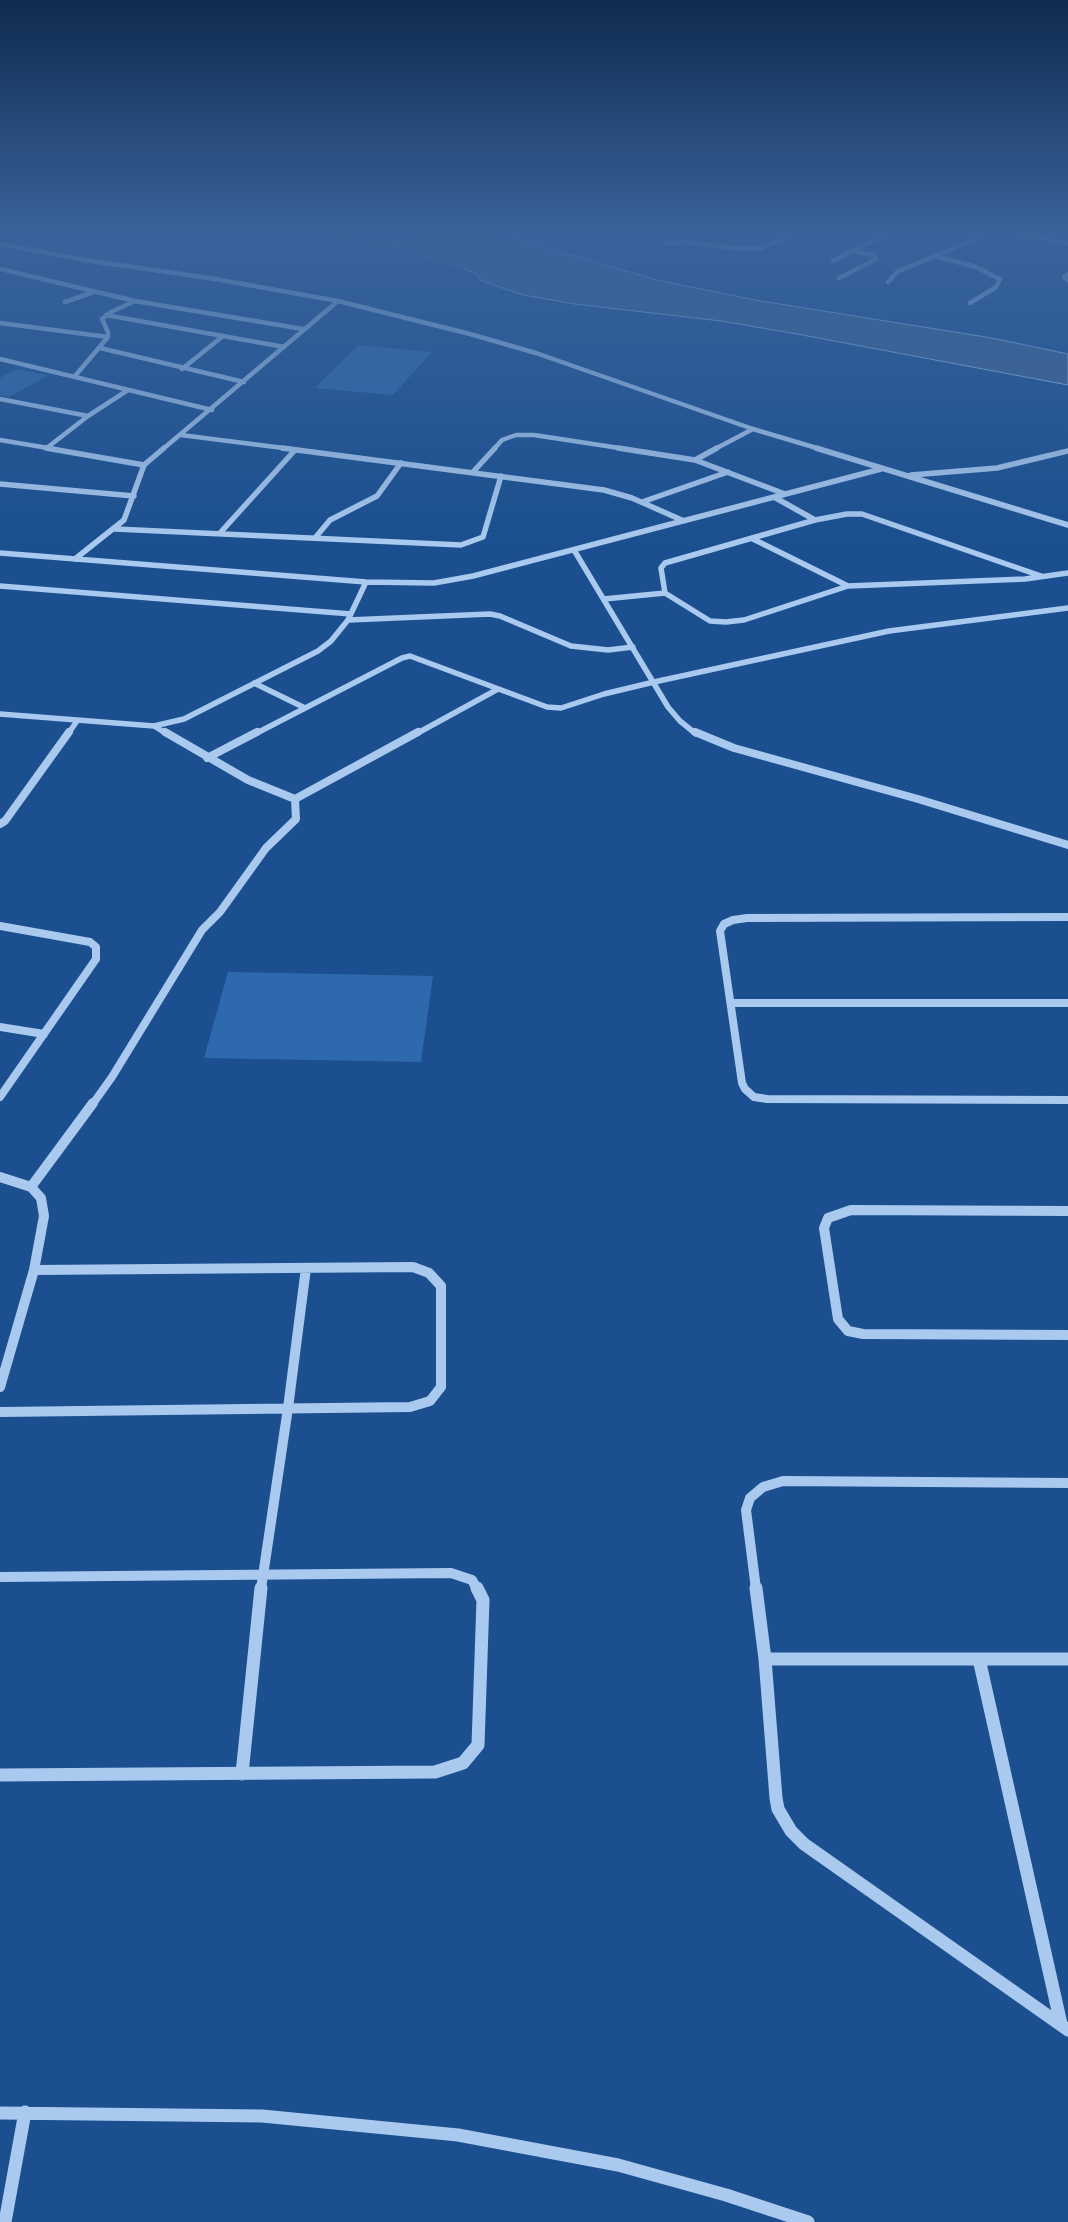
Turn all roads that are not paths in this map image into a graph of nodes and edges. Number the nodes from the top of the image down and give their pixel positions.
1 (90, 335) edge
2 (216, 335) edge
3 (297, 335) edge
4 (472, 335) edge
5 (223, 336) junction
6 (108, 337) joint
7 (284, 347) junction
8 (100, 348) junction
9 (0, 359) edge
10 (182, 368) junction
11 (75, 376) junction
12 (244, 382) junction
13 (128, 390) junction
14 (0, 399) edge
15 (212, 410) junction
16 (88, 416) junction
17 (753, 429) junction
18 (181, 435) junction
19 (0, 440) edge
20 (48, 447) junction
21 (294, 450) junction
22 (1068, 451) edge
23 (695, 460) junction
24 (401, 463) junction
25 (144, 465) junction
26 (882, 469) junction
27 (473, 472) junction
28 (728, 472) junction
29 (501, 476) junction
30 (905, 476) junction
31 (0, 484) edge
32 (786, 494) junction
33 (134, 496) junction
34 (774, 497) junction
35 (642, 502) junction
36 (815, 520) junction
37 (684, 521) junction
38 (1068, 525) edge
39 (115, 529) junction
40 (220, 533) junction
41 (315, 538) junction
42 (753, 539) junction
43 (574, 550) junction
44 (0, 553) edge
45 (75, 559) junction
46 (1068, 573) edge
47 (1043, 577) junction
48 (366, 582) junction
49 (0, 586) edge
50 (848, 586) junction
51 (665, 593) junction
52 (604, 599) junction
53 (1068, 608) edge
54 (350, 617) junction
55 (633, 647) junction
56 (654, 682) junction
57 (254, 683) junction
58 (498, 688) junction
59 (305, 708) junction
60 (0, 714) edge
61 (77, 721) junction
62 (154, 726) junction
63 (208, 758) junction
64 (295, 798) junction
65 (0, 824) edge
66 (1068, 845) edge
67 (1068, 917) edge
68 (0, 926) edge
69 (1068, 1003) edge
70 (730, 1004) junction
71 (0, 1027) edge
72 (44, 1034) junction
73 (0, 1097) edge
74 (1068, 1100) edge
75 (0, 1177) edge
76 (32, 1187) junction
77 (1068, 1211) edge
78 (306, 1268) junction
79 (34, 1270) junction
80 (1068, 1335) edge
81 (4, 1355) edge
82 (0, 1387) edge
83 (288, 1408) junction
84 (0, 1412) edge
85 (1068, 1483) edge
86 (0, 1576) edge
87 (262, 1576) junction
88 (979, 1658) junction
89 (765, 1659) junction
90 (1068, 1659) edge
91 (242, 1774) junction
92 (0, 1775) edge
93 (1064, 2027) edge
94 (25, 2112) junction
95 (0, 2113) edge
96 (5, 2222) edge
97 (808, 2222) edge

1 - 6 street
2 - 5 street
3 - 7 street
4 - 17 street
5 - 7 street
5 - 10 street
6 - 8 street
7 - 12 street
8 - 10 street
8 - 11 street
9 - 11 street
10 - 12 street
11 - 13 street
12 - 15 street
13 - 15 street
13 - 16 street
14 - 16 street
15 - 18 street
16 - 20 street
17 - 23 street
17 - 26 street
18 - 21 street
18 - 25 street
19 - 20 street
20 - 25 street
21 - 24 street
21 - 40 street
22 - 30 street
23 - 27 street
23 - 28 street
24 - 27 street
24 - 41 street
25 - 33 street
26 - 30 street
26 - 32 street
27 - 29 street
28 - 32 street
28 - 35 street
29 - 35 street
29 - 41 street
30 - 38 street
31 - 33 street
32 - 34 street
33 - 39 street
34 - 36 street
34 - 37 street
35 - 37 street
36 - 42 street
36 - 47 street
37 - 43 street
39 - 40 street
39 - 45 street
40 - 41 street
42 - 50 street
42 - 51 street
43 - 48 street
43 - 52 street
44 - 45 street
45 - 48 street
46 - 47 street
47 - 50 street
48 - 54 street
49 - 54 street
50 - 51 street
51 - 52 street
52 - 55 street
53 - 56 street
54 - 55 street
54 - 57 street
55 - 56 street
56 - 58 street
56 - 66 street
57 - 59 street
57 - 62 street
58 - 59 street
58 - 64 street
59 - 63 street
60 - 61 street
61 - 62 street
61 - 65 street
62 - 63 street
63 - 64 street
64 - 76 street
67 - 70 street
68 - 72 street
69 - 70 street
70 - 74 street
71 - 72 street
72 - 73 street
75 - 76 street
76 - 79 street
77 - 80 street
78 - 79 street
78 - 83 street
78 - 83 street
79 - 81 street
81 - 82 street
83 - 84 street
83 - 87 street
85 - 89 street
86 - 87 street
87 - 91 street
87 - 91 street
88 - 89 street
88 - 90 street
88 - 93 street
89 - 93 street
91 - 92 street
94 - 95 street
94 - 96 street
94 - 97 street

